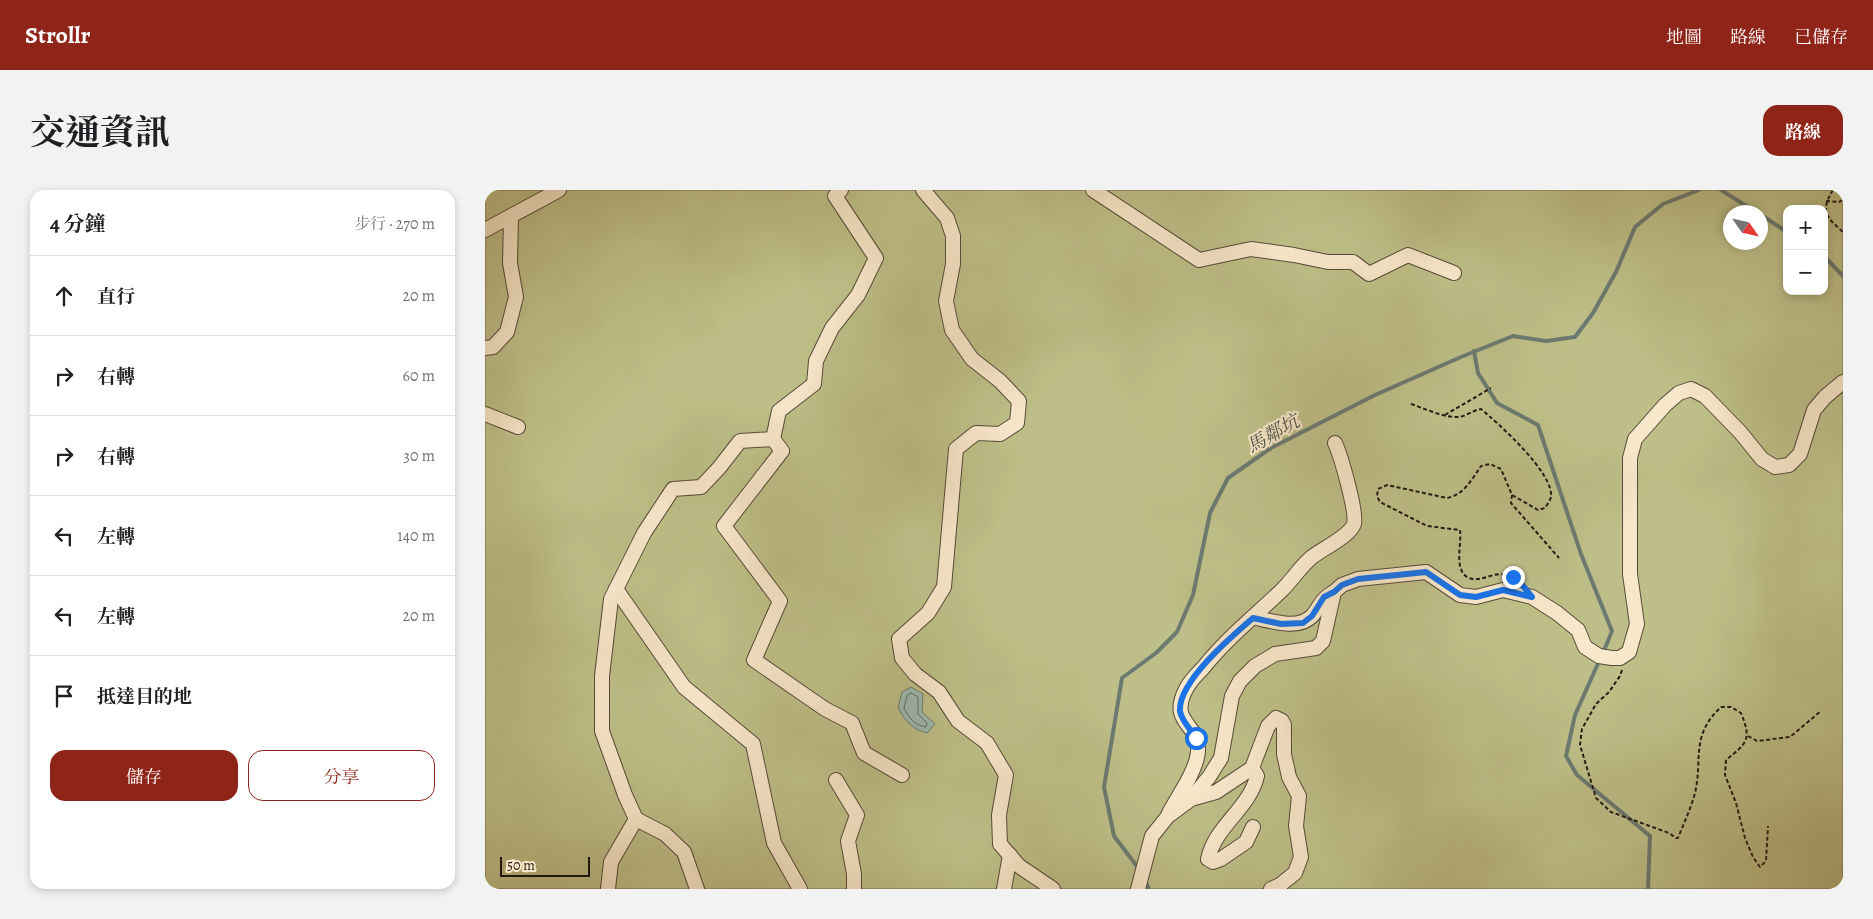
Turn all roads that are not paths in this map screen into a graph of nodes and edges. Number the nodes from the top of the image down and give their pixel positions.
1 (559, 190) edge
2 (841, 190) edge
3 (923, 190) edge
4 (1093, 190) edge
5 (511, 217) junction
6 (485, 230) edge
7 (1455, 274) dead end
8 (485, 348) edge
9 (1843, 382) edge
10 (485, 414) edge
11 (518, 427) dead end
12 (773, 438) junction
13 (1335, 443) dead end
14 (616, 589) junction
15 (1334, 592) junction
16 (1253, 618) junction
17 (1252, 768) junction
18 (903, 775) dead end
19 (836, 780) dead end
20 (1191, 799) junction
21 (1168, 816) junction
22 (636, 819) junction
23 (1253, 827) dead end
24 (1010, 855) junction
25 (854, 874) junction
26 (1138, 887) edge
27 (609, 889) edge
28 (697, 889) edge
29 (800, 889) edge
30 (854, 889) edge
31 (865, 889) edge
32 (1004, 889) edge
33 (1053, 889) edge
34 (1271, 889) edge

1 - 5 street
2 - 12 street
3 - 24 street
4 - 7 street
5 - 6 street
5 - 8 street
9 - 15 street
10 - 11 street
12 - 14 street
12 - 18 street
13 - 16 street
14 - 22 street
14 - 29 street
15 - 16 street
15 - 20 street
16 - 21 street
17 - 20 street
17 - 23 street
17 - 34 street
19 - 25 street
20 - 21 street
21 - 26 street
22 - 27 street
22 - 28 street
24 - 32 street
24 - 33 street
25 - 30 street
25 - 31 street

